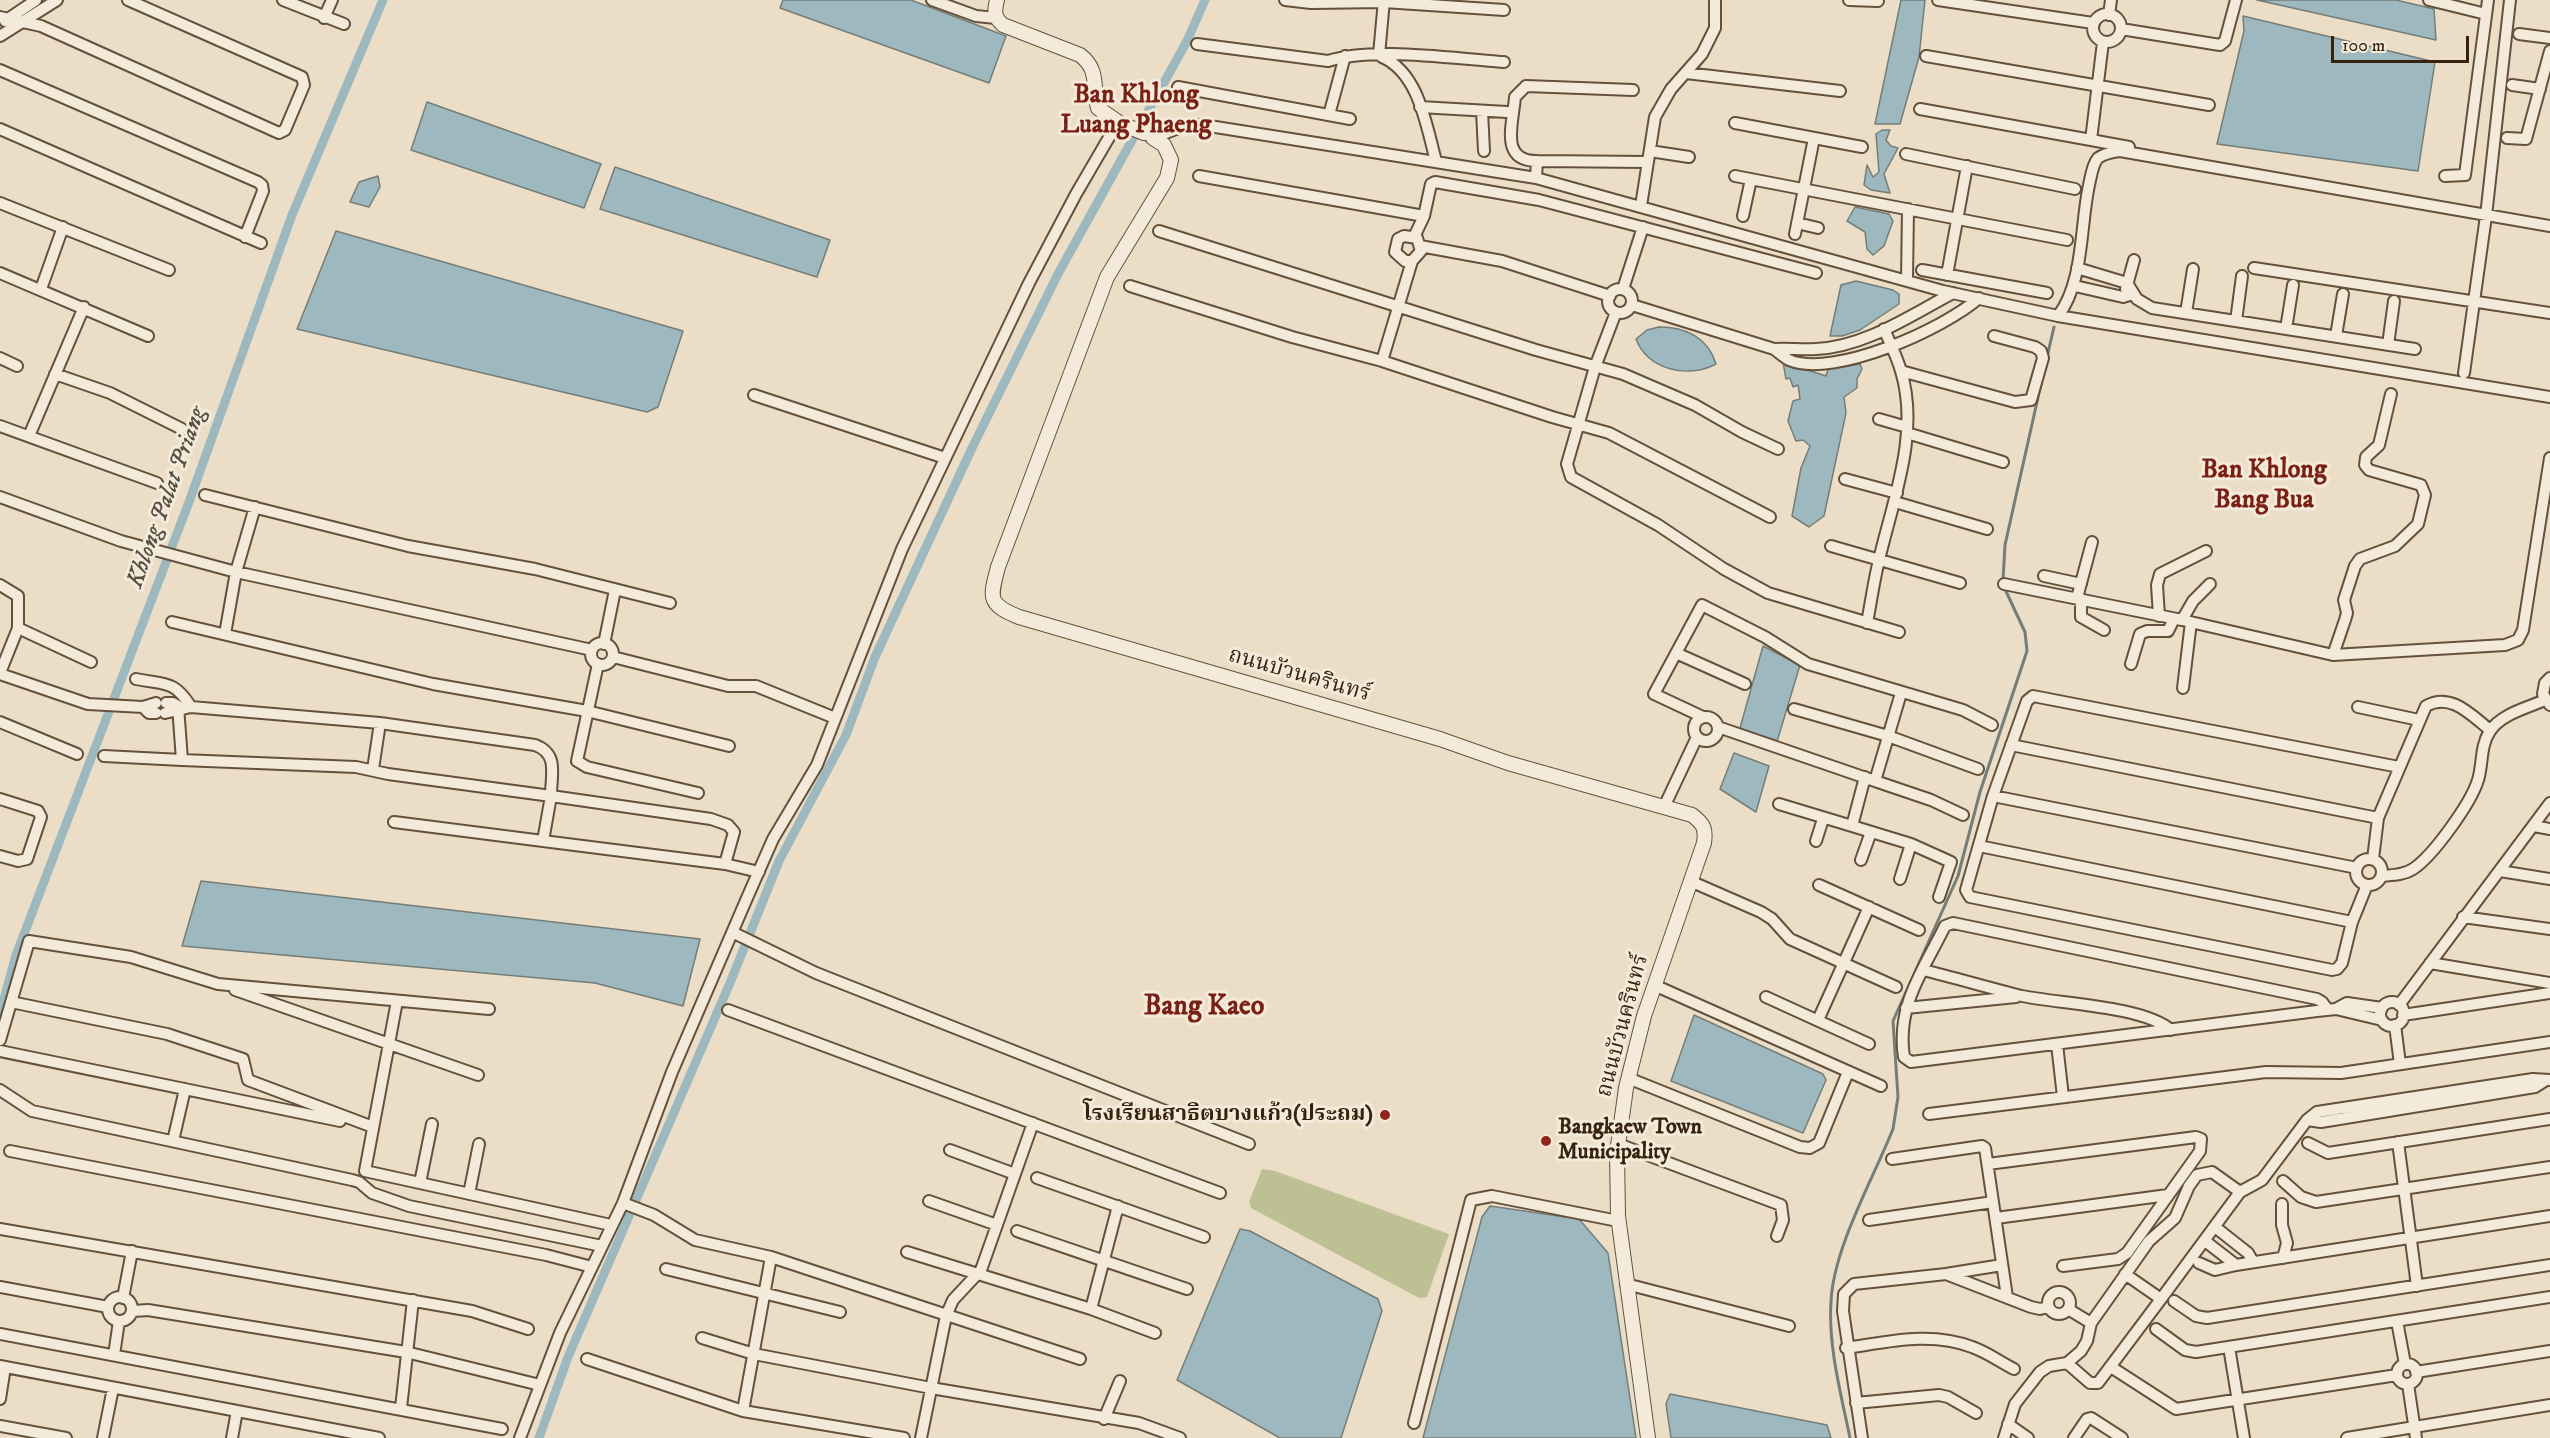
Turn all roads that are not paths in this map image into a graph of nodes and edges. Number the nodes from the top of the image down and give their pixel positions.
1 (36, 0) edge
2 (57, 0) edge
3 (128, 0) edge
4 (283, 0) edge
5 (332, 0) edge
6 (932, 0) edge
7 (997, 0) edge
8 (1285, 0) edge
9 (1715, 0) edge
10 (1849, 0) edge
11 (1938, 0) edge
12 (2111, 0) edge
13 (2236, 0) edge
14 (2429, 0) edge
15 (2488, 0) edge
16 (2510, 0) edge
17 (1384, 1) edge
18 (1878, 1) edge
19 (1504, 10) dead end
20 (2486, 14) junction
21 (2109, 15) junction
22 (324, 18) junction
23 (996, 18) junction
24 (3, 20) edge
25 (22, 22) junction
26 (2093, 23) junction
27 (344, 24) dead end
28 (2121, 29) junction
29 (2519, 34) dead end
30 (0, 36) edge
31 (2550, 38) edge
32 (2103, 42) junction
33 (1197, 44) dead end
34 (2550, 51) edge
35 (1345, 56) junction
36 (1379, 56) junction
37 (1926, 56) dead end
38 (1504, 62) dead end
39 (0, 70) edge
40 (1686, 73) junction
41 (2098, 84) junction
42 (2512, 85) dead end
43 (1178, 87) dead end
44 (2540, 89) junction
45 (1633, 90) dead end
46 (1840, 92) dead end
47 (2210, 105) dead end
48 (1420, 107) junction
49 (1920, 109) dead end
50 (1482, 111) junction
51 (1507, 112) dead end
52 (1329, 115) junction
53 (1350, 118) dead end
54 (1121, 123) junction
55 (1735, 123) dead end
56 (0, 129) edge
57 (1148, 135) junction
58 (1814, 138) junction
59 (2507, 138) dead end
60 (2091, 140) junction
61 (1862, 147) dead end
62 (1484, 151) dead end
63 (1906, 154) dead end
64 (1649, 157) junction
65 (1689, 158) dead end
66 (2195, 159) dead end
67 (1436, 160) junction
68 (1537, 161) junction
69 (1967, 166) junction
70 (1199, 176) dead end
71 (1735, 176) dead end
72 (2445, 176) dead end
73 (1536, 178) junction
74 (1752, 179) junction
75 (1804, 189) junction
76 (2075, 189) dead end
77 (0, 203) edge
78 (1641, 206) junction
79 (1908, 209) junction
80 (1424, 216) junction
81 (1743, 216) dead end
82 (2486, 216) junction
83 (1957, 220) junction
84 (2550, 226) edge
85 (63, 227) junction
86 (1643, 227) junction
87 (1818, 228) dead end
88 (1159, 231) dead end
89 (245, 237) junction
90 (2067, 240) dead end
91 (1417, 242) junction
92 (261, 243) dead end
93 (2134, 260) dead end
94 (1412, 261) junction
95 (2077, 268) junction
96 (2254, 268) dead end
97 (2193, 269) dead end
98 (169, 270) dead end
99 (1922, 270) dead end
100 (0, 273) edge
101 (1816, 273) dead end
102 (1947, 274) junction
103 (2242, 276) dead end
104 (1907, 280) junction
105 (2127, 283) junction
106 (2294, 285) dead end
107 (1130, 286) dead end
108 (2074, 286) junction
109 (41, 289) junction
110 (1623, 290) junction
111 (1953, 293) junction
112 (2047, 293) dead end
113 (2343, 294) dead end
114 (1610, 296) junction
115 (2128, 296) junction
116 (1979, 298) junction
117 (2474, 300) junction
118 (2394, 301) dead end
119 (1632, 305) junction
120 (1401, 306) junction
121 (84, 307) junction
122 (1616, 312) junction
123 (2186, 313) junction
124 (2550, 313) edge
125 (2058, 316) junction
126 (2236, 321) junction
127 (1884, 329) junction
128 (2286, 329) junction
129 (148, 336) dead end
130 (1994, 336) dead end
131 (2336, 336) junction
132 (1891, 345) junction
133 (2388, 345) junction
134 (1774, 349) junction
135 (2415, 349) dead end
136 (0, 358) edge
137 (1382, 361) junction
138 (17, 366) dead end
139 (1595, 367) junction
140 (1901, 371) junction
141 (2464, 373) dead end
142 (55, 374) junction
143 (2391, 394) dead end
144 (754, 395) dead end
145 (2550, 397) edge
146 (1879, 419) dead end
147 (1579, 424) junction
148 (0, 426) edge
149 (182, 429) dead end
150 (1907, 430) junction
151 (29, 436) junction
152 (1778, 449) dead end
153 (945, 458) junction
154 (2550, 458) edge
155 (2003, 462) dead end
156 (1845, 479) dead end
157 (157, 483) dead end
158 (204, 495) dead end
159 (0, 497) edge
160 (1896, 498) junction
161 (255, 507) junction
162 (1770, 517) dead end
163 (1988, 529) dead end
164 (2544, 535) edge
165 (2092, 542) dead end
166 (1831, 546) dead end
167 (2206, 551) dead end
168 (1879, 560) junction
169 (236, 572) junction
170 (2044, 576) dead end
171 (1960, 582) dead end
172 (2004, 584) dead end
173 (2081, 584) junction
174 (2210, 584) dead end
175 (0, 585) edge
176 (615, 590) junction
177 (2079, 599) junction
178 (670, 603) dead end
179 (2159, 616) junction
180 (2182, 620) junction
181 (172, 622) dead end
182 (1867, 623) junction
183 (18, 628) junction
184 (2104, 630) dead end
185 (1899, 632) dead end
186 (225, 634) junction
187 (604, 644) junction
188 (592, 650) junction
189 (1676, 653) junction
190 (2333, 655) junction
191 (613, 657) junction
192 (91, 662) dead end
193 (598, 664) junction
194 (2131, 664) dead end
195 (0, 673) edge
196 (2550, 678) edge
197 (136, 679) dead end
198 (1745, 684) dead end
199 (2183, 688) dead end
200 (1901, 693) junction
201 (2548, 702) edge
202 (2358, 707) dead end
203 (183, 708) junction
204 (1794, 709) dead end
205 (587, 711) junction
206 (1703, 717) junction
207 (835, 718) junction
208 (2419, 720) junction
209 (0, 722) edge
210 (380, 723) junction
211 (1992, 725) dead end
212 (1718, 727) junction
213 (2490, 730) junction
214 (1697, 736) junction
215 (1888, 736) junction
216 (2011, 745) junction
217 (729, 746) dead end
218 (77, 754) dead end
219 (104, 756) dead end
220 (182, 760) junction
221 (2399, 767) junction
222 (373, 769) junction
223 (1978, 769) dead end
224 (1870, 779) junction
225 (698, 793) dead end
226 (551, 796) junction
227 (1993, 796) junction
228 (0, 799) edge
229 (2550, 803) edge
230 (1779, 804) dead end
231 (1664, 807) junction
232 (1963, 815) dead end
233 (2378, 818) junction
234 (1823, 819) junction
235 (394, 822) dead end
236 (1852, 826) junction
237 (2534, 826) junction
238 (2550, 829) edge
239 (1871, 832) junction
240 (543, 841) junction
241 (1816, 841) dead end
242 (1911, 844) junction
243 (1979, 846) junction
244 (0, 856) edge
245 (2373, 859) junction
246 (1861, 860) dead end
247 (725, 864) junction
248 (2357, 868) junction
249 (2500, 871) junction
250 (759, 872) junction
251 (2382, 876) junction
252 (1900, 879) dead end
253 (2550, 879) edge
254 (1690, 881) junction
255 (1819, 885) dead end
256 (2367, 885) junction
257 (1939, 897) dead end
258 (1869, 907) junction
259 (2463, 917) junction
260 (2352, 922) junction
261 (2550, 929) edge
262 (1919, 930) dead end
263 (734, 934) junction
264 (2430, 963) junction
265 (1844, 964) junction
266 (1923, 970) junction
267 (218, 984) junction
268 (2550, 984) edge
269 (1654, 985) junction
270 (1896, 987) dead end
271 (2550, 993) edge
272 (2023, 996) junction
273 (1766, 997) dead end
274 (397, 1001) junction
275 (11, 1002) junction
276 (1906, 1008) junction
277 (2382, 1008) junction
278 (489, 1010) dead end
279 (728, 1010) dead end
280 (2332, 1010) junction
281 (2401, 1010) junction
282 (1818, 1020) junction
283 (2382, 1020) junction
284 (2395, 1025) junction
285 (2170, 1030) junction
286 (0, 1040) edge
287 (2550, 1042) edge
288 (1869, 1044) dead end
289 (2057, 1044) junction
290 (389, 1045) junction
291 (0, 1051) edge
292 (2400, 1064) junction
293 (1848, 1072) junction
294 (478, 1075) dead end
295 (1628, 1078) junction
296 (2548, 1080) edge
297 (1881, 1086) dead end
298 (185, 1089) junction
299 (0, 1090) edge
300 (2063, 1097) junction
301 (1929, 1114) dead end
302 (2550, 1119) edge
303 (1033, 1123) junction
304 (432, 1124) dead end
305 (373, 1127) junction
306 (173, 1141) junction
307 (2398, 1142) junction
308 (2308, 1143) dead end
309 (480, 1144) dead end
310 (1249, 1144) dead end
311 (1618, 1144) junction
312 (950, 1150) dead end
313 (10, 1151) dead end
314 (1892, 1159) dead end
315 (1988, 1164) junction
316 (2550, 1167) edge
317 (1015, 1174) junction
318 (1037, 1178) dead end
319 (2283, 1181) dead end
320 (420, 1183) junction
321 (2404, 1189) junction
322 (2241, 1192) junction
323 (1220, 1193) dead end
324 (469, 1194) junction
325 (2168, 1195) junction
326 (929, 1201) dead end
327 (1993, 1202) junction
328 (627, 1204) junction
329 (2282, 1204) dead end
330 (1118, 1206) junction
331 (2550, 1216) edge
332 (1996, 1218) junction
333 (1869, 1220) dead end
334 (1618, 1221) junction
335 (611, 1224) junction
336 (997, 1225) junction
337 (2215, 1227) junction
338 (0, 1229) edge
339 (1017, 1232) dead end
340 (1777, 1236) dead end
341 (1204, 1237) dead end
342 (2411, 1237) junction
343 (2205, 1241) junction
344 (602, 1246) junction
345 (132, 1251) junction
346 (907, 1252) dead end
347 (771, 1257) junction
348 (2283, 1258) junction
349 (1104, 1260) junction
350 (2199, 1263) dead end
351 (2253, 1263) junction
352 (2002, 1265) junction
353 (2236, 1265) junction
354 (2550, 1265) edge
355 (2062, 1266) dead end
356 (592, 1267) junction
357 (666, 1269) dead end
358 (978, 1274) junction
359 (1946, 1274) junction
360 (2125, 1274) junction
361 (1626, 1284) junction
362 (2417, 1286) junction
363 (0, 1287) edge
364 (1187, 1289) dead end
365 (764, 1295) junction
366 (2007, 1297) junction
367 (2550, 1297) edge
368 (123, 1298) junction
369 (2161, 1299) junction
370 (413, 1300) junction
371 (2174, 1301) dead end
372 (108, 1307) junction
373 (2048, 1307) junction
374 (1091, 1309) junction
375 (2068, 1309) junction
376 (133, 1311) junction
377 (840, 1312) dead end
378 (946, 1316) junction
379 (119, 1321) junction
380 (2397, 1321) junction
381 (2091, 1323) junction
382 (1789, 1326) dead end
383 (528, 1329) dead end
384 (2156, 1329) dead end
385 (1155, 1333) dead end
386 (0, 1334) edge
387 (702, 1338) dead end
388 (2229, 1347) junction
389 (1846, 1348) junction
390 (2550, 1351) edge
391 (406, 1352) junction
392 (754, 1354) junction
393 (114, 1355) junction
394 (587, 1359) dead end
395 (1080, 1359) dead end
396 (2067, 1363) junction
397 (2405, 1364) junction
398 (3, 1367) edge
399 (2111, 1367) junction
400 (2014, 1369) dead end
401 (2416, 1372) junction
402 (2397, 1375) junction
403 (1120, 1381) dead end
404 (2409, 1384) junction
405 (540, 1385) junction
406 (113, 1388) junction
407 (931, 1388) junction
408 (0, 1399) edge
409 (2237, 1401) junction
410 (1856, 1403) junction
411 (2550, 1405) edge
412 (401, 1408) junction
413 (237, 1411) junction
414 (742, 1411) junction
415 (1976, 1413) dead end
416 (1104, 1419) junction
417 (1414, 1423) dead end
418 (2008, 1425) junction
419 (0, 1426) edge
420 (502, 1429) dead end
421 (2415, 1432) edge
422 (358, 1436) edge
423 (66, 1438) edge
424 (103, 1438) edge
425 (232, 1438) edge
426 (379, 1438) edge
427 (520, 1438) edge
428 (904, 1438) edge
429 (921, 1438) edge
430 (1180, 1438) edge
431 (1648, 1438) edge
432 (1862, 1438) edge
433 (2004, 1438) edge
434 (2028, 1438) edge
435 (2074, 1438) edge
436 (2122, 1438) edge
437 (2244, 1438) edge
438 (2347, 1438) edge

1 - 24 street
2 - 25 street
3 - 25 street
4 - 22 street
5 - 22 street
6 - 23 street
7 - 23 street
8 - 17 street
9 - 40 street
10 - 18 street
11 - 26 street
12 - 21 street
13 - 28 street
14 - 20 street
15 - 20 street
16 - 82 street
17 - 19 street
17 - 36 street
20 - 72 street
21 - 26 street
21 - 28 street
22 - 27 street
23 - 54 street, ถนนบัวนครินทร์
24 - 25 street
25 - 30 street
26 - 32 street
28 - 32 street
29 - 31 street
32 - 41 street
33 - 35 street
34 - 44 street
35 - 36 street
35 - 52 street
36 - 38 street
36 - 48 street
37 - 41 street
39 - 89 street
40 - 46 street
40 - 64 street
41 - 47 street
41 - 60 street
42 - 44 street
43 - 52 street
44 - 59 street
45 - 68 street
48 - 50 street
48 - 67 street
49 - 60 street
50 - 51 street
50 - 62 street
52 - 53 street
54 - 57 street, ถนนบัวนครินทร์
54 - 153 street
55 - 58 street
56 - 89 street
57 - 67 street
57 - 231 street, ถนนบัวนครินทร์
58 - 61 street
58 - 75 street
60 - 66 street
63 - 69 street
64 - 65 street
64 - 68 street
64 - 78 street
67 - 73 street
68 - 73 street
69 - 76 street
69 - 83 street
70 - 80 street
71 - 74 street
73 - 78 street
74 - 75 street
74 - 81 street
75 - 79 street
75 - 87 street
77 - 85 street
78 - 104 street
79 - 83 street
79 - 104 street
80 - 86 street
80 - 91 street
82 - 84 street
82 - 95 street
82 - 117 street
83 - 90 street
83 - 102 street
85 - 98 street
85 - 109 street
86 - 101 street
86 - 110 street
88 - 120 street
89 - 92 street
91 - 94 street
91 - 94 street
91 - 114 street
93 - 105 street
94 - 120 street
95 - 105 street
95 - 108 street
96 - 117 street
97 - 123 street
99 - 102 street
100 - 109 street
102 - 112 street
103 - 126 street
104 - 111 street
105 - 115 street
106 - 128 street
107 - 137 street
108 - 115 street
108 - 125 street
109 - 121 street
110 - 114 street
110 - 119 street
111 - 116 street
111 - 127 street
113 - 131 street
114 - 122 street
115 - 123 street
116 - 125 street
116 - 132 street
117 - 124 street
117 - 141 street
118 - 133 street
119 - 122 street
119 - 134 street
120 - 137 street
120 - 139 street
121 - 129 street
121 - 142 street
122 - 139 street
123 - 126 street
125 - 145 street
126 - 128 street
127 - 132 street
127 - 134 street
128 - 131 street
130 - 140 street
131 - 133 street
132 - 134 street
132 - 140 street
133 - 135 street
136 - 138 street
137 - 147 street
139 - 147 street
139 - 152 street
140 - 150 street
142 - 149 street
142 - 151 street
143 - 190 street
144 - 153 street
146 - 150 street
147 - 162 street
147 - 182 street
148 - 151 street
150 - 155 street
150 - 160 street
151 - 157 street
153 - 207 street
154 - 164 street
156 - 160 street
158 - 161 street
159 - 169 street
160 - 163 street
160 - 168 street
161 - 169 street
161 - 176 street
164 - 190 street
165 - 173 street
166 - 168 street
167 - 179 street
168 - 171 street
168 - 182 street
169 - 186 street
169 - 188 street
170 - 173 street
172 - 177 street
173 - 177 street
174 - 180 street
175 - 183 street
176 - 178 street
176 - 187 street
177 - 179 street
177 - 184 street
179 - 180 street
180 - 190 street
180 - 194 street
180 - 199 street
181 - 186 street
182 - 185 street
183 - 192 street
183 - 195 street
186 - 205 street
187 - 188 street
187 - 191 street
188 - 193 street
189 - 198 street
189 - 200 street
189 - 206 street
191 - 193 street
191 - 207 street
193 - 205 street
195 - 203 street
196 - 201 street
197 - 203 street
200 - 211 street
200 - 215 street
201 - 213 street
202 - 208 street
203 - 210 street
203 - 220 street
204 - 215 street
205 - 217 street
205 - 225 street
206 - 212 street
206 - 214 street
207 - 250 street
208 - 213 street
208 - 221 street
209 - 218 street
210 - 222 street
210 - 226 street
212 - 214 street
212 - 224 street
213 - 251 street
214 - 231 street
215 - 223 street
215 - 224 street
216 - 221 street
216 - 227 street
216 - 233 street
219 - 220 street
220 - 222 street
221 - 233 street
222 - 226 street
224 - 232 street
224 - 236 street
226 - 240 street
226 - 247 street
227 - 243 street
227 - 248 street
228 - 244 street
229 - 237 street
230 - 234 street
231 - 254 street, ถนนบัวนครินทร์
233 - 245 street
234 - 236 street
234 - 241 street
235 - 240 street
236 - 239 street
237 - 238 street
237 - 249 street
239 - 242 street
239 - 246 street
240 - 247 street
242 - 252 street
242 - 257 street
243 - 260 street
243 - 260 street
245 - 248 street
245 - 251 street
247 - 250 street
248 - 256 street
249 - 253 street
249 - 259 street
250 - 263 street
251 - 256 street
254 - 265 street
254 - 269 street, ถนนบัวนครินทร์
255 - 258 street
256 - 260 street
258 - 262 street
258 - 265 street
259 - 261 street
259 - 264 street
263 - 310 street
263 - 328 street
264 - 268 street
264 - 281 street
265 - 270 street
265 - 282 street
266 - 272 street
266 - 276 street
266 - 280 street
267 - 274 street
267 - 275 street
267 - 290 street
269 - 293 street
269 - 295 street, ถนนบัวนครินทร์
271 - 281 street
272 - 276 street
272 - 285 street
273 - 282 street
274 - 278 street
274 - 290 street
275 - 286 street
275 - 305 street
276 - 289 street
277 - 280 street
277 - 281 street
277 - 283 street
279 - 303 street
280 - 283 street
280 - 285 street
281 - 284 street
282 - 288 street
283 - 284 street
284 - 292 street
285 - 289 street
287 - 292 street
289 - 300 street
290 - 294 street
290 - 305 street
291 - 298 street
292 - 300 street
293 - 295 street
293 - 297 street
295 - 311 street, ถนนบัวนครินทร์
296 - 322 street
298 - 305 street
298 - 306 street
299 - 306 street
300 - 301 street
302 - 307 street
303 - 317 street
303 - 323 street
304 - 320 street
305 - 320 street
306 - 344 street
307 - 308 street
307 - 321 street
309 - 324 street
311 - 334 street, ถนนบัวนครินทร์
311 - 340 street
312 - 317 street
313 - 356 street
314 - 315 street
315 - 325 street
315 - 327 street
316 - 321 street
317 - 336 street
318 - 330 street
319 - 321 street
320 - 324 street
321 - 342 street
322 - 337 street
322 - 360 street
324 - 335 street
325 - 332 street
325 - 355 street
326 - 336 street
327 - 332 street
327 - 333 street
328 - 335 street
328 - 347 street
329 - 348 street
330 - 341 street
330 - 349 street
331 - 342 street
332 - 352 street
334 - 361 street, ถนนบัวนครินทร์
334 - 417 street
335 - 344 street
336 - 358 street
337 - 343 street
337 - 351 street
338 - 345 street
339 - 349 street
342 - 348 street
342 - 362 street
343 - 353 street
343 - 369 street
344 - 356 street
345 - 368 street
345 - 370 street
346 - 358 street
347 - 365 street
347 - 378 street
348 - 351 street
349 - 364 street
349 - 374 street
350 - 353 street
351 - 353 street
352 - 359 street
352 - 366 street
354 - 362 street
356 - 405 street
357 - 365 street
358 - 374 street
358 - 378 street
359 - 366 street
359 - 389 street
360 - 369 street
360 - 381 street
361 - 382 street
361 - 431 street, ถนนบัวนครินทร์
362 - 371 street
363 - 372 street
365 - 377 street
365 - 392 street
366 - 373 street
367 - 380 street
368 - 372 street
368 - 376 street
369 - 399 street
370 - 383 street
370 - 391 street
372 - 379 street
373 - 375 street
373 - 375 street
374 - 385 street
375 - 381 street
376 - 379 street
376 - 391 street
378 - 395 street
378 - 407 street
379 - 393 street
380 - 388 street
380 - 397 street
381 - 396 street
384 - 388 street
386 - 393 street
387 - 392 street
388 - 409 street
389 - 400 street
389 - 410 street
390 - 401 street
391 - 405 street
391 - 412 street
392 - 407 street
392 - 414 street
393 - 412 street
394 - 414 street
396 - 399 street
396 - 418 street
397 - 401 street
397 - 402 street
398 - 406 street
398 - 408 street
399 - 409 street
401 - 404 street
402 - 404 street
402 - 409 street
403 - 416 street
404 - 421 street
405 - 427 street
406 - 413 street
406 - 424 street
407 - 416 street
407 - 429 street
409 - 437 street
410 - 415 street
410 - 432 street
411 - 421 street
412 - 420 street
413 - 422 street
413 - 425 street
414 - 428 street
416 - 430 street
418 - 433 street
418 - 434 street
419 - 423 street
421 - 438 street
422 - 426 street
435 - 436 street

